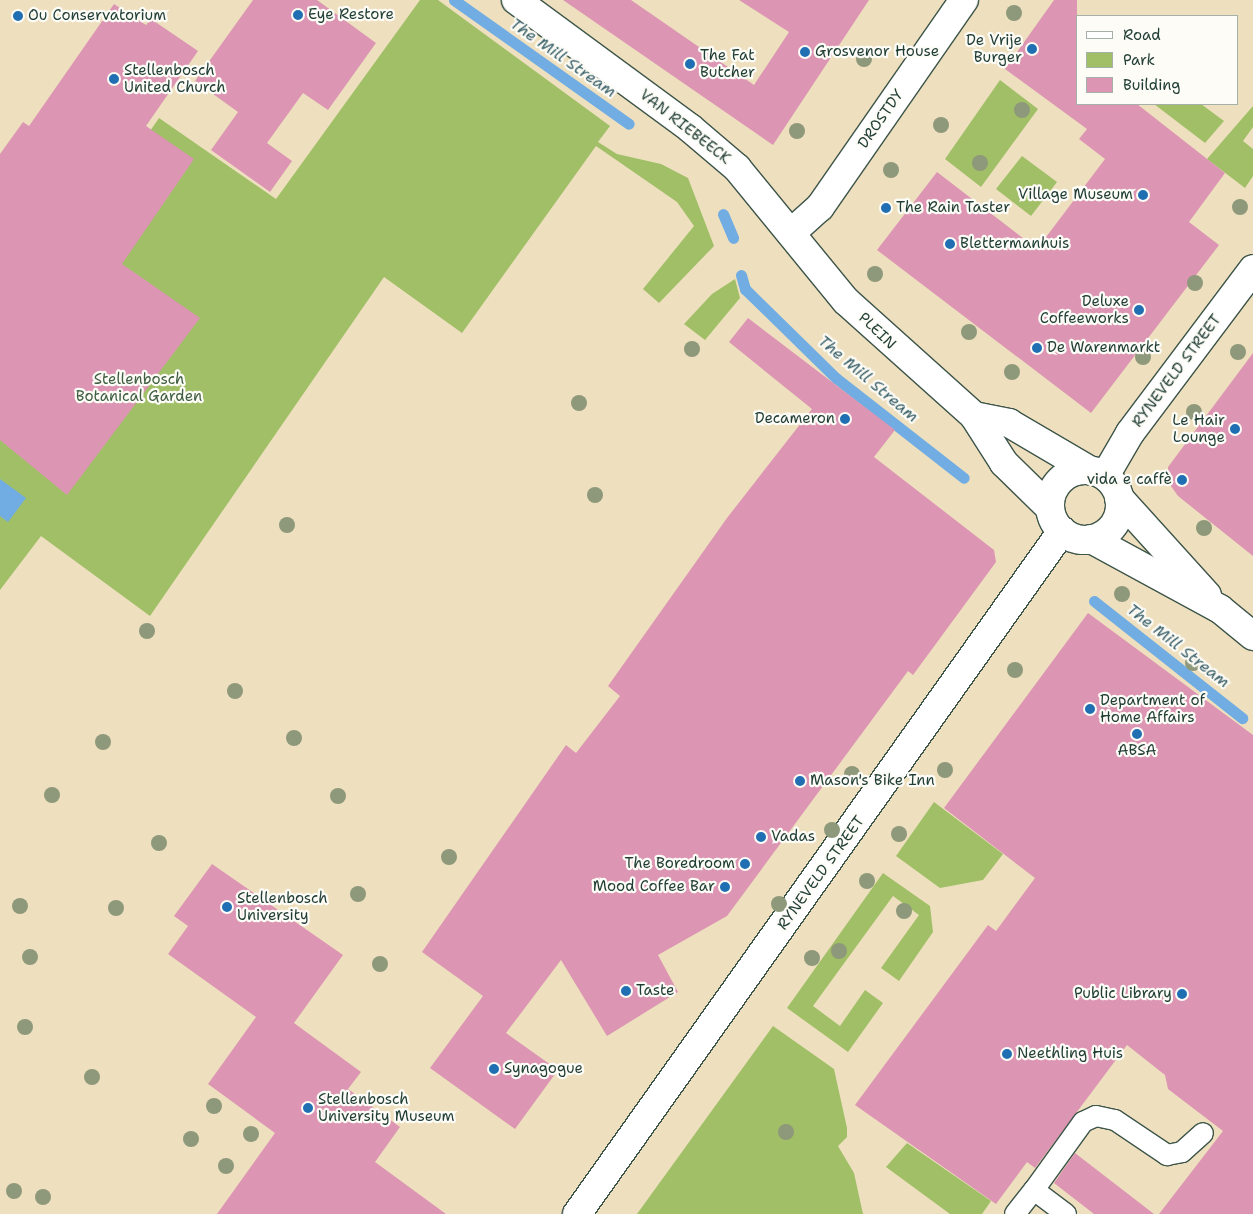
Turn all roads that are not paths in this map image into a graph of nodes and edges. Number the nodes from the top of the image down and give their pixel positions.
1 (516, 0) edge
2 (964, 0) edge
3 (791, 233) junction
4 (1253, 269) edge
5 (974, 416) junction
6 (1105, 481) junction
7 (1056, 519) junction
8 (1091, 539) junction
9 (1220, 609) junction
10 (1253, 636) edge
11 (1203, 1133) dead end
12 (1034, 1190) junction
13 (577, 1214) edge
14 (1015, 1214) edge
15 (1066, 1214) edge

1 - 3 street, VAN RIEBEECK
2 - 3 street, DROSTDY
3 - 5 street, PLEIN
4 - 6 street, RYNEVELD STREET
5 - 6 street, PLEIN
5 - 7 street, PLEIN
6 - 7 street
6 - 8 street
6 - 9 street, PLEIN
7 - 8 street
7 - 13 street, RYNEVELD STREET
8 - 9 street, PLEIN
9 - 10 street, PLEIN
11 - 12 lane
12 - 14 lane
12 - 15 lane

